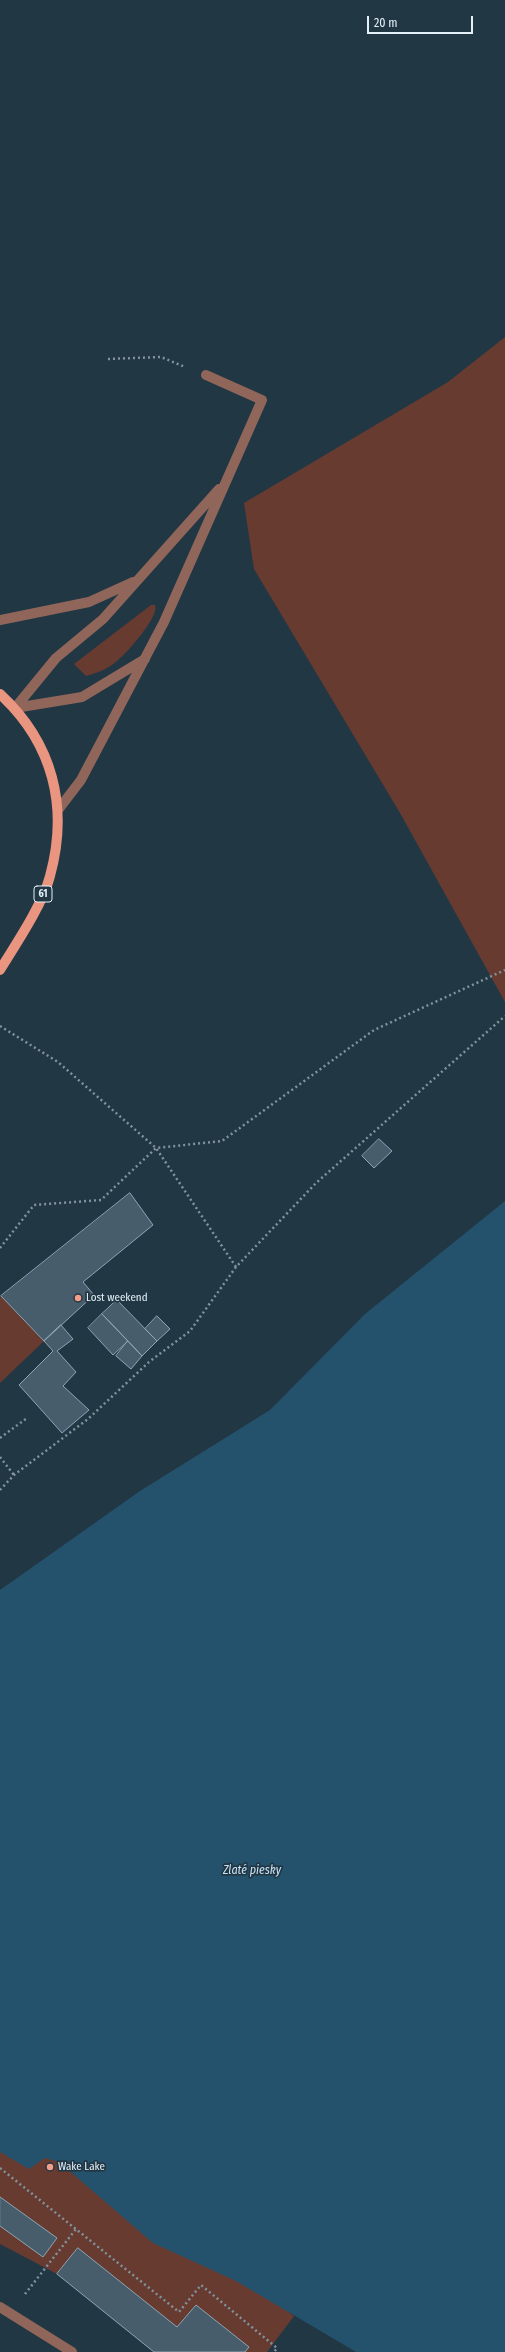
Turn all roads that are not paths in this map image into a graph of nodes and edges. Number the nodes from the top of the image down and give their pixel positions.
1 (206, 375) road end
2 (226, 481) junction
3 (137, 580) junction
4 (0, 620) edge
5 (145, 659) junction
6 (0, 694) edge
7 (15, 708) junction
8 (58, 810) junction
9 (0, 970) edge
10 (0, 2307) edge
11 (72, 2352) edge

1 - 2 lane
2 - 3 lane
2 - 5 lane
3 - 4 lane
3 - 7 lane
5 - 7 lane
5 - 8 lane
6 - 7 main road, 61
7 - 8 main road, 61
8 - 9 main road, 61
10 - 11 lane

